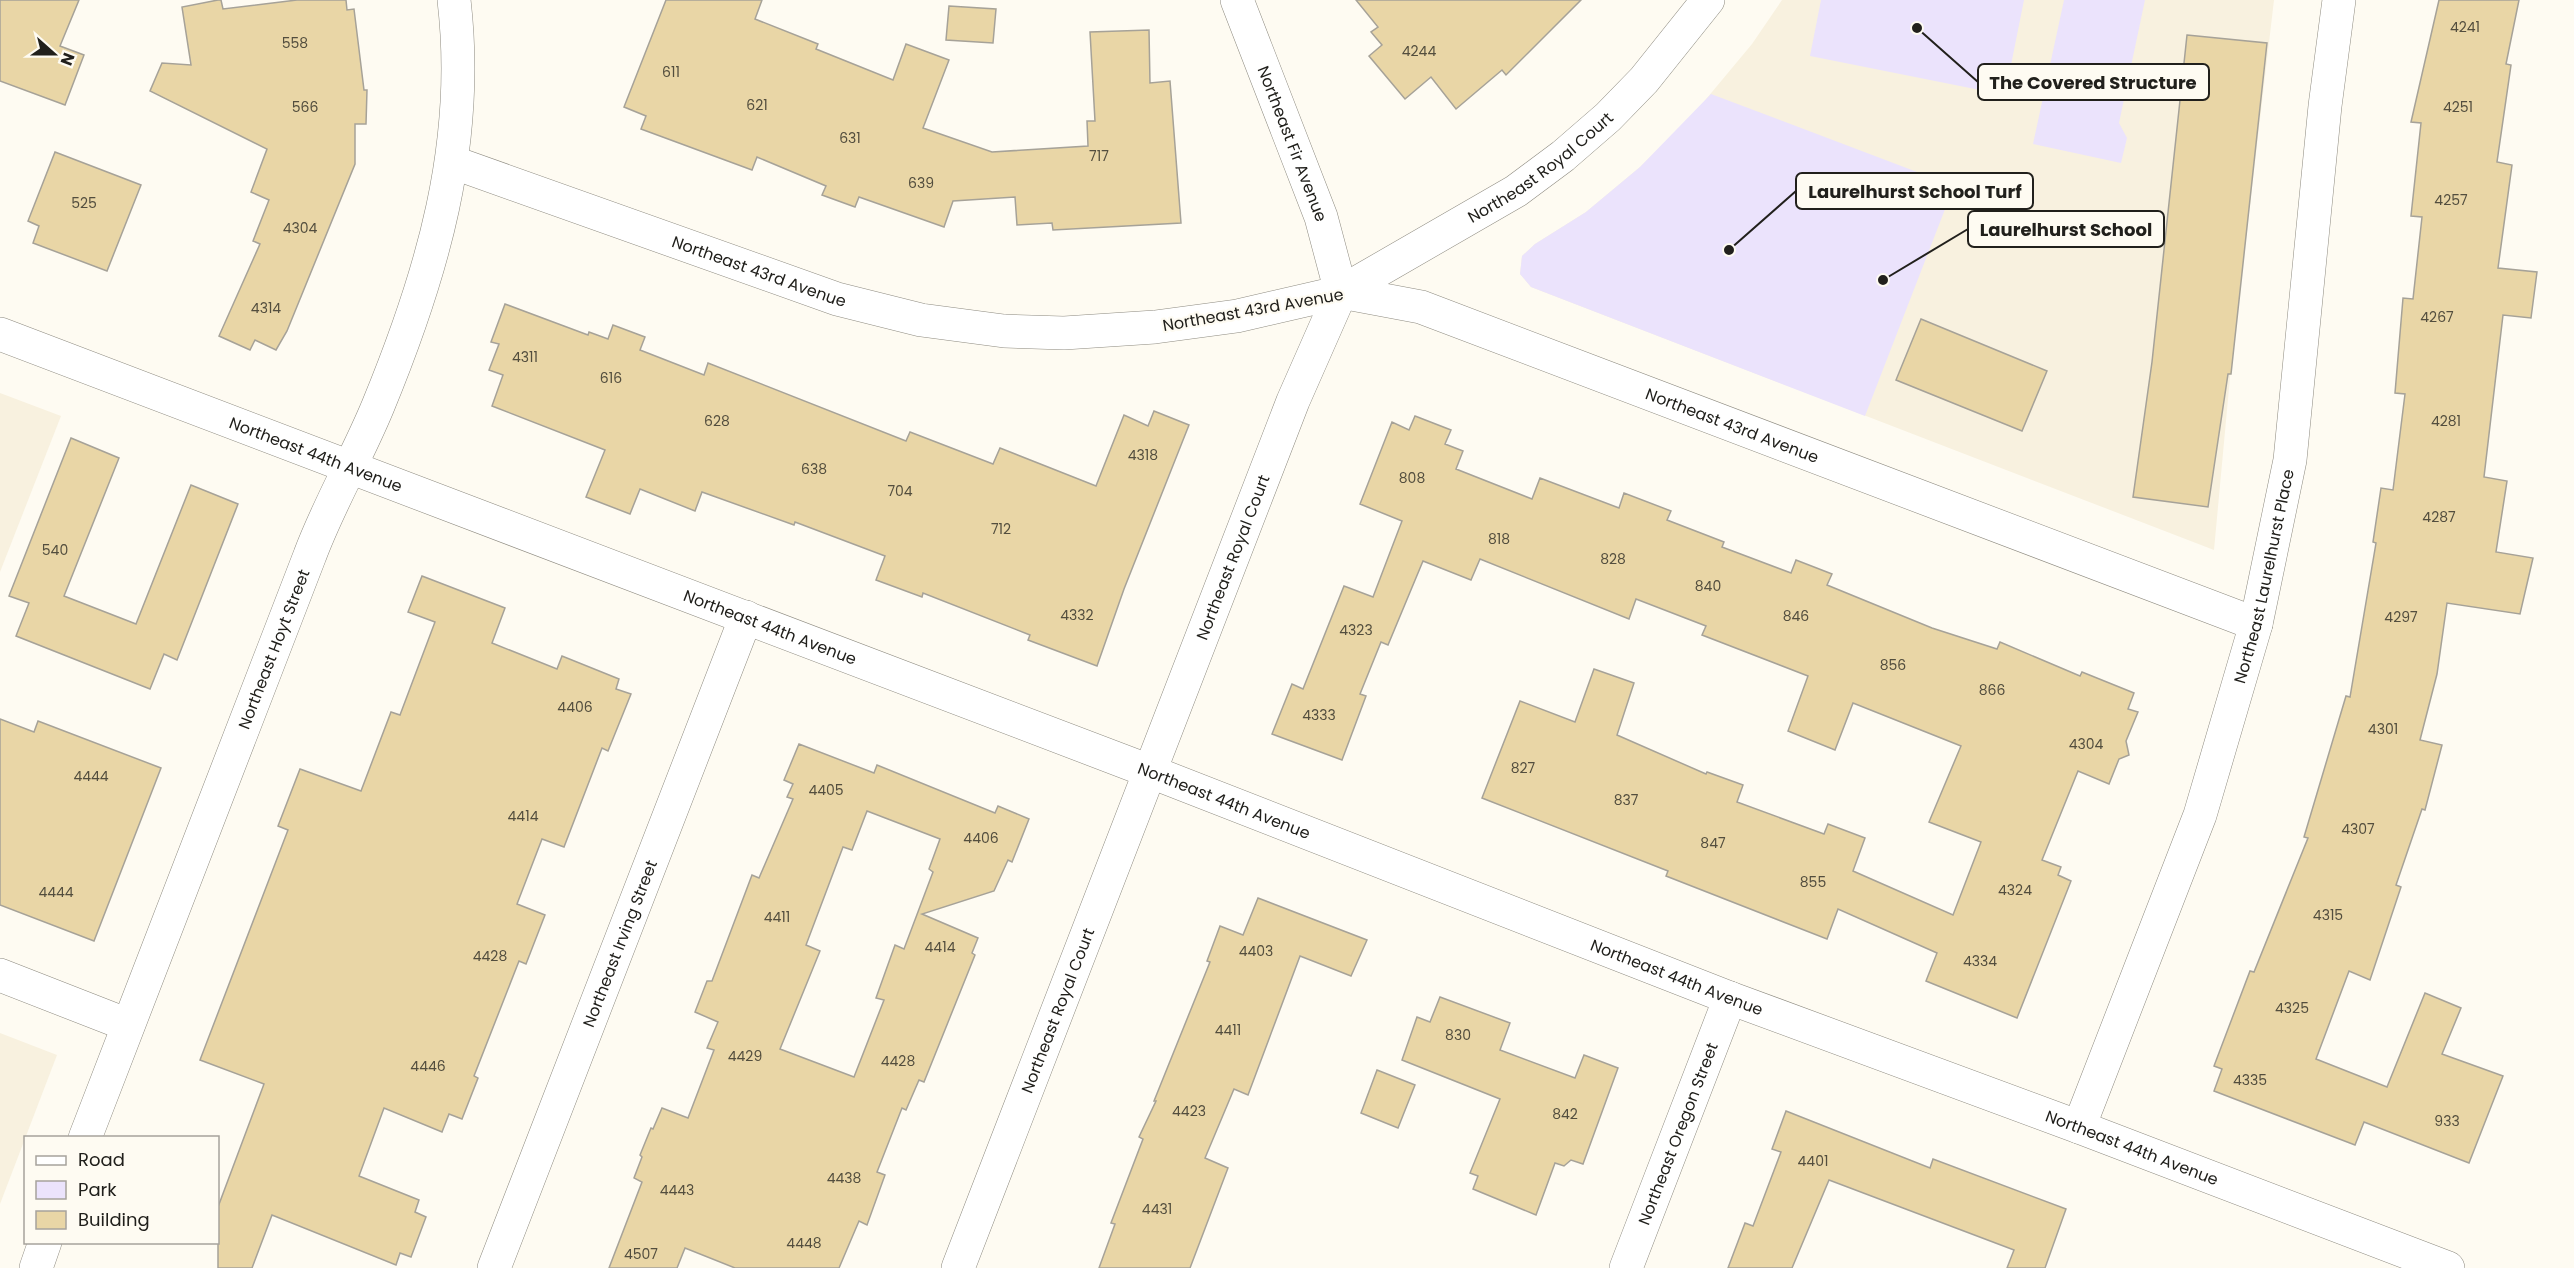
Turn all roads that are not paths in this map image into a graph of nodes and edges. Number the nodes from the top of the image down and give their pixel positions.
1 (454, 0) edge
2 (1237, 0) edge
3 (1708, 0) edge
4 (2339, 0) edge
5 (452, 162) junction
6 (1341, 292) junction
7 (0, 334) edge
8 (349, 466) junction
9 (746, 617) junction
10 (2256, 624) junction
11 (1149, 771) junction
12 (0, 975) edge
13 (1730, 998) junction
14 (129, 1025) junction
15 (2079, 1127) junction
16 (86, 1136) edge
17 (44, 1244) edge
18 (2379, 1256) edge
19 (36, 1268) edge
20 (494, 1268) edge
21 (958, 1268) edge
22 (1626, 1268) edge
23 (2448, 1268) edge

1 - 5 street
2 - 6 street, Northeast Fir Avenue
3 - 6 street, Northeast Royal Court
4 - 10 street, Northeast Laurelhurst Place
5 - 6 street, Northeast 43rd Avenue
5 - 8 street, Northeast Hoyt Street
6 - 10 street, Northeast 43rd Avenue
6 - 11 street, Northeast Royal Court
7 - 8 street, Northeast 44th Avenue
8 - 9 street, Northeast 44th Avenue
8 - 14 street, Northeast Hoyt Street
9 - 11 street, Northeast 44th Avenue
9 - 20 street, Northeast Irving Street
10 - 15 street, Northeast Laurelhurst Place
11 - 13 street, Northeast 44th Avenue
11 - 21 street, Northeast Royal Court
12 - 14 street
13 - 15 street, Northeast 44th Avenue
13 - 22 street, Northeast Oregon Street
14 - 16 street, Northeast Hoyt Street
15 - 18 street, Northeast 44th Avenue
17 - 19 street
18 - 23 street, Northeast 44th Avenue

